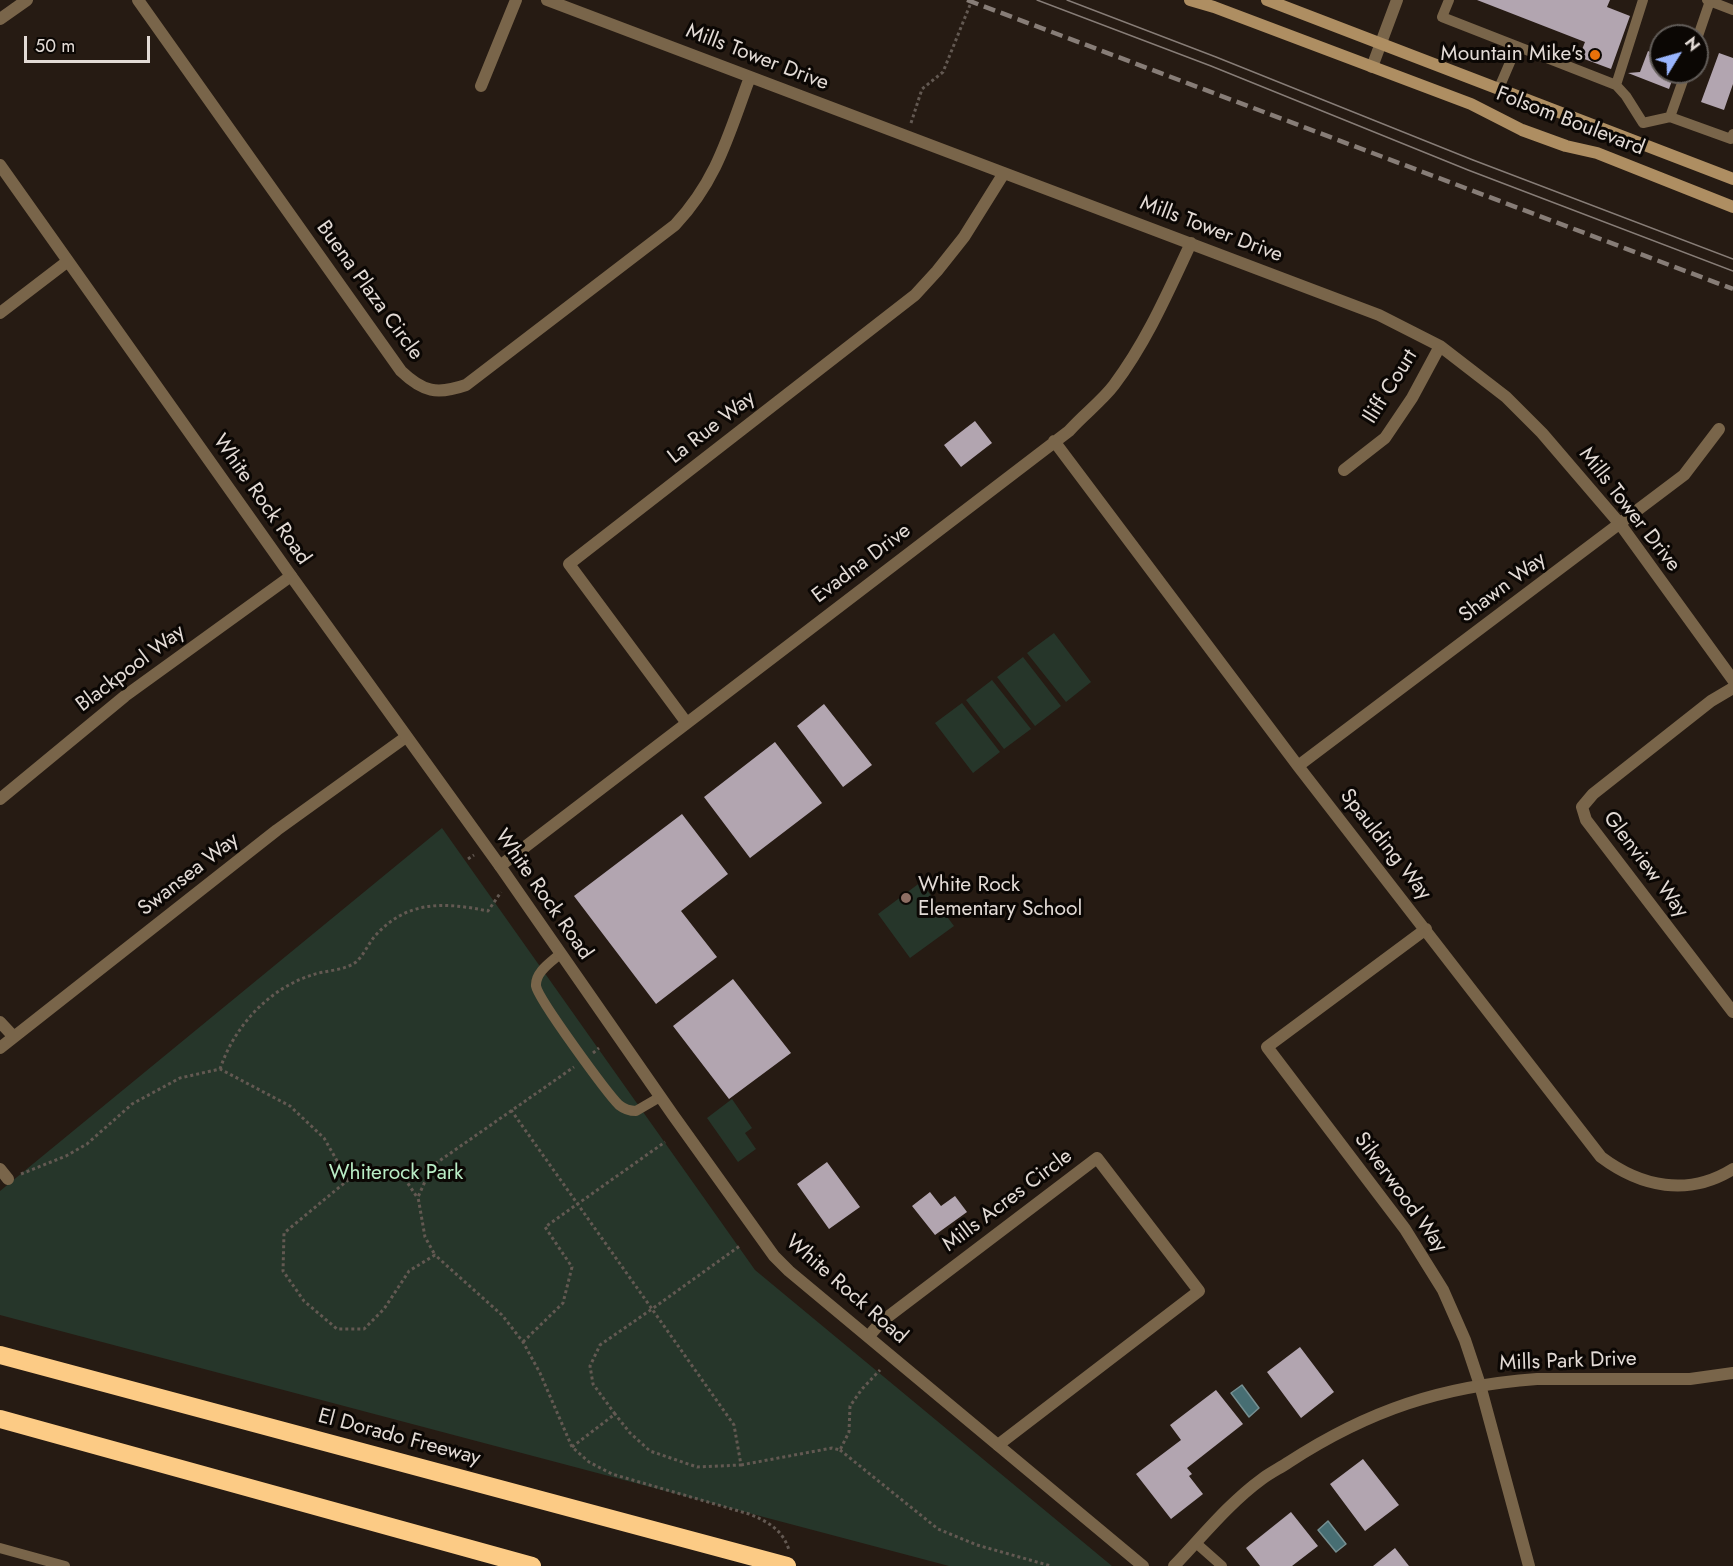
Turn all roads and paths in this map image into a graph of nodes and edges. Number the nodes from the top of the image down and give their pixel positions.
1 (138, 0) edge
2 (516, 0) edge
3 (547, 0) edge
4 (972, 0) edge
5 (1190, 0) edge
6 (1267, 0) edge
7 (1397, 0) edge
8 (1449, 0) edge
9 (1643, 0) edge
10 (1709, 1) edge
11 (21, 2) edge
12 (1733, 10) edge
13 (0, 20) edge
14 (1702, 24) edge
15 (1380, 44) junction
16 (1517, 46) junction
17 (1372, 67) junction
18 (750, 77) junction
19 (1682, 84) edge
20 (1616, 85) junction
21 (481, 86) dead end
22 (1499, 88) junction
23 (1670, 117) junction
24 (1642, 123) junction
25 (1733, 134) edge
26 (907, 136) junction
27 (1635, 141) junction
28 (0, 165) edge
29 (1004, 173) junction
30 (1733, 179) edge
31 (1733, 207) edge
32 (1191, 243) junction
33 (68, 261) junction
34 (0, 313) edge
35 (1440, 345) junction
36 (1719, 429) dead end
37 (1054, 441) junction
38 (1344, 470) dead end
39 (1620, 524) junction
40 (291, 576) junction
41 (1733, 680) edge
42 (1733, 688) edge
43 (686, 722) junction
44 (406, 737) junction
45 (1298, 766) junction
46 (0, 799) edge
47 (474, 855) dead end
48 (468, 859) dead end
49 (500, 866) junction
50 (501, 892) dead end
51 (1426, 929) junction
52 (560, 954) junction
53 (1733, 1012) edge
54 (0, 1022) edge
55 (14, 1037) junction
56 (0, 1048) edge
57 (577, 1065) dead end
58 (220, 1070) junction
59 (660, 1096) junction
60 (511, 1110) junction
61 (664, 1142) dead end
62 (432, 1166) junction
63 (1733, 1169) edge
64 (394, 1172) junction
65 (4, 1174) edge
66 (347, 1179) junction
67 (417, 1197) junction
68 (577, 1204) junction
69 (741, 1245) dead end
70 (435, 1255) junction
71 (652, 1309) junction
72 (869, 1336) junction
73 (523, 1342) junction
74 (0, 1355) edge
75 (880, 1370) dead end
76 (1733, 1373) edge
77 (1480, 1384) junction
78 (615, 1414) junction
79 (0, 1419) edge
80 (998, 1445) junction
81 (572, 1447) junction
82 (840, 1450) junction
83 (741, 1465) junction
84 (1196, 1543) junction
85 (0, 1548) edge
86 (788, 1559) edge
87 (65, 1566) edge
88 (532, 1566) edge
89 (1051, 1566) edge
90 (1143, 1566) edge
91 (1174, 1566) edge
92 (1222, 1566) edge
93 (1529, 1566) edge

1 - 18 street, Buena Plaza Circle
2 - 21 street
3 - 18 street, Mills Tower Drive
4 - 26 path
5 - 17 main road, Folsom Boulevard
6 - 15 main road, Folsom Boulevard
7 - 15 street
8 - 16 lane
9 - 20 lane
10 - 12 lane
10 - 14 lane
11 - 13 street
15 - 17 street
15 - 22 main road, Folsom Boulevard
16 - 20 lane
16 - 22 lane
17 - 31 main road, Folsom Boulevard
18 - 26 street, Mills Tower Drive
19 - 23 lane
20 - 24 lane
22 - 27 main road, Folsom Boulevard
23 - 24 lane
23 - 25 lane
24 - 27 lane
26 - 29 street, Mills Tower Drive
27 - 30 main road, Folsom Boulevard
28 - 33 street, White Rock Road
29 - 32 street, Mills Tower Drive
29 - 43 street, La Rue Way
32 - 35 street, Mills Tower Drive
32 - 37 street, Evadna Drive
33 - 34 street
33 - 40 street, White Rock Road
35 - 38 street, Iliff Court
35 - 39 street, Mills Tower Drive
36 - 39 street, Shawn Way
37 - 43 street, Evadna Drive
37 - 45 street, Spaulding Way
39 - 41 street, Mills Tower Drive
39 - 45 street, Shawn Way
40 - 44 street, White Rock Road
40 - 46 street, Blackpool Way
42 - 53 street, Glenview Way
43 - 49 street, Evadna Drive
44 - 49 street, White Rock Road
44 - 55 street, Swansea Way
45 - 51 street, Spaulding Way
47 - 48 path
49 - 52 street, White Rock Road
50 - 58 path
51 - 63 street, Spaulding Way
51 - 77 street, Silverwood Way
52 - 59 street, White Rock Road
52 - 59 lane
54 - 55 street
55 - 56 street, Swansea Way
57 - 60 path
58 - 65 path
58 - 66 path
59 - 72 street, White Rock Road
60 - 62 path
60 - 68 path
61 - 68 path
62 - 64 path
62 - 67 path
64 - 66 path
64 - 67 path
66 - 70 path
67 - 70 path
68 - 71 path
68 - 73 path
69 - 71 path
70 - 73 path
71 - 78 path
71 - 83 path
72 - 80 street, White Rock Road
72 - 80 street, Mills Acres Circle
73 - 81 path
74 - 86 highway, El Dorado Freeway
75 - 82 path
76 - 77 street, Mills Park Drive
77 - 84 street, Mills Park Drive
77 - 93 street, Silverwood Way
78 - 81 path
78 - 83 path
79 - 88 highway
80 - 90 street, White Rock Road
81 - 86 path
82 - 83 path
82 - 89 path
84 - 91 street, Mills Park Drive
84 - 92 lane
85 - 87 lane

